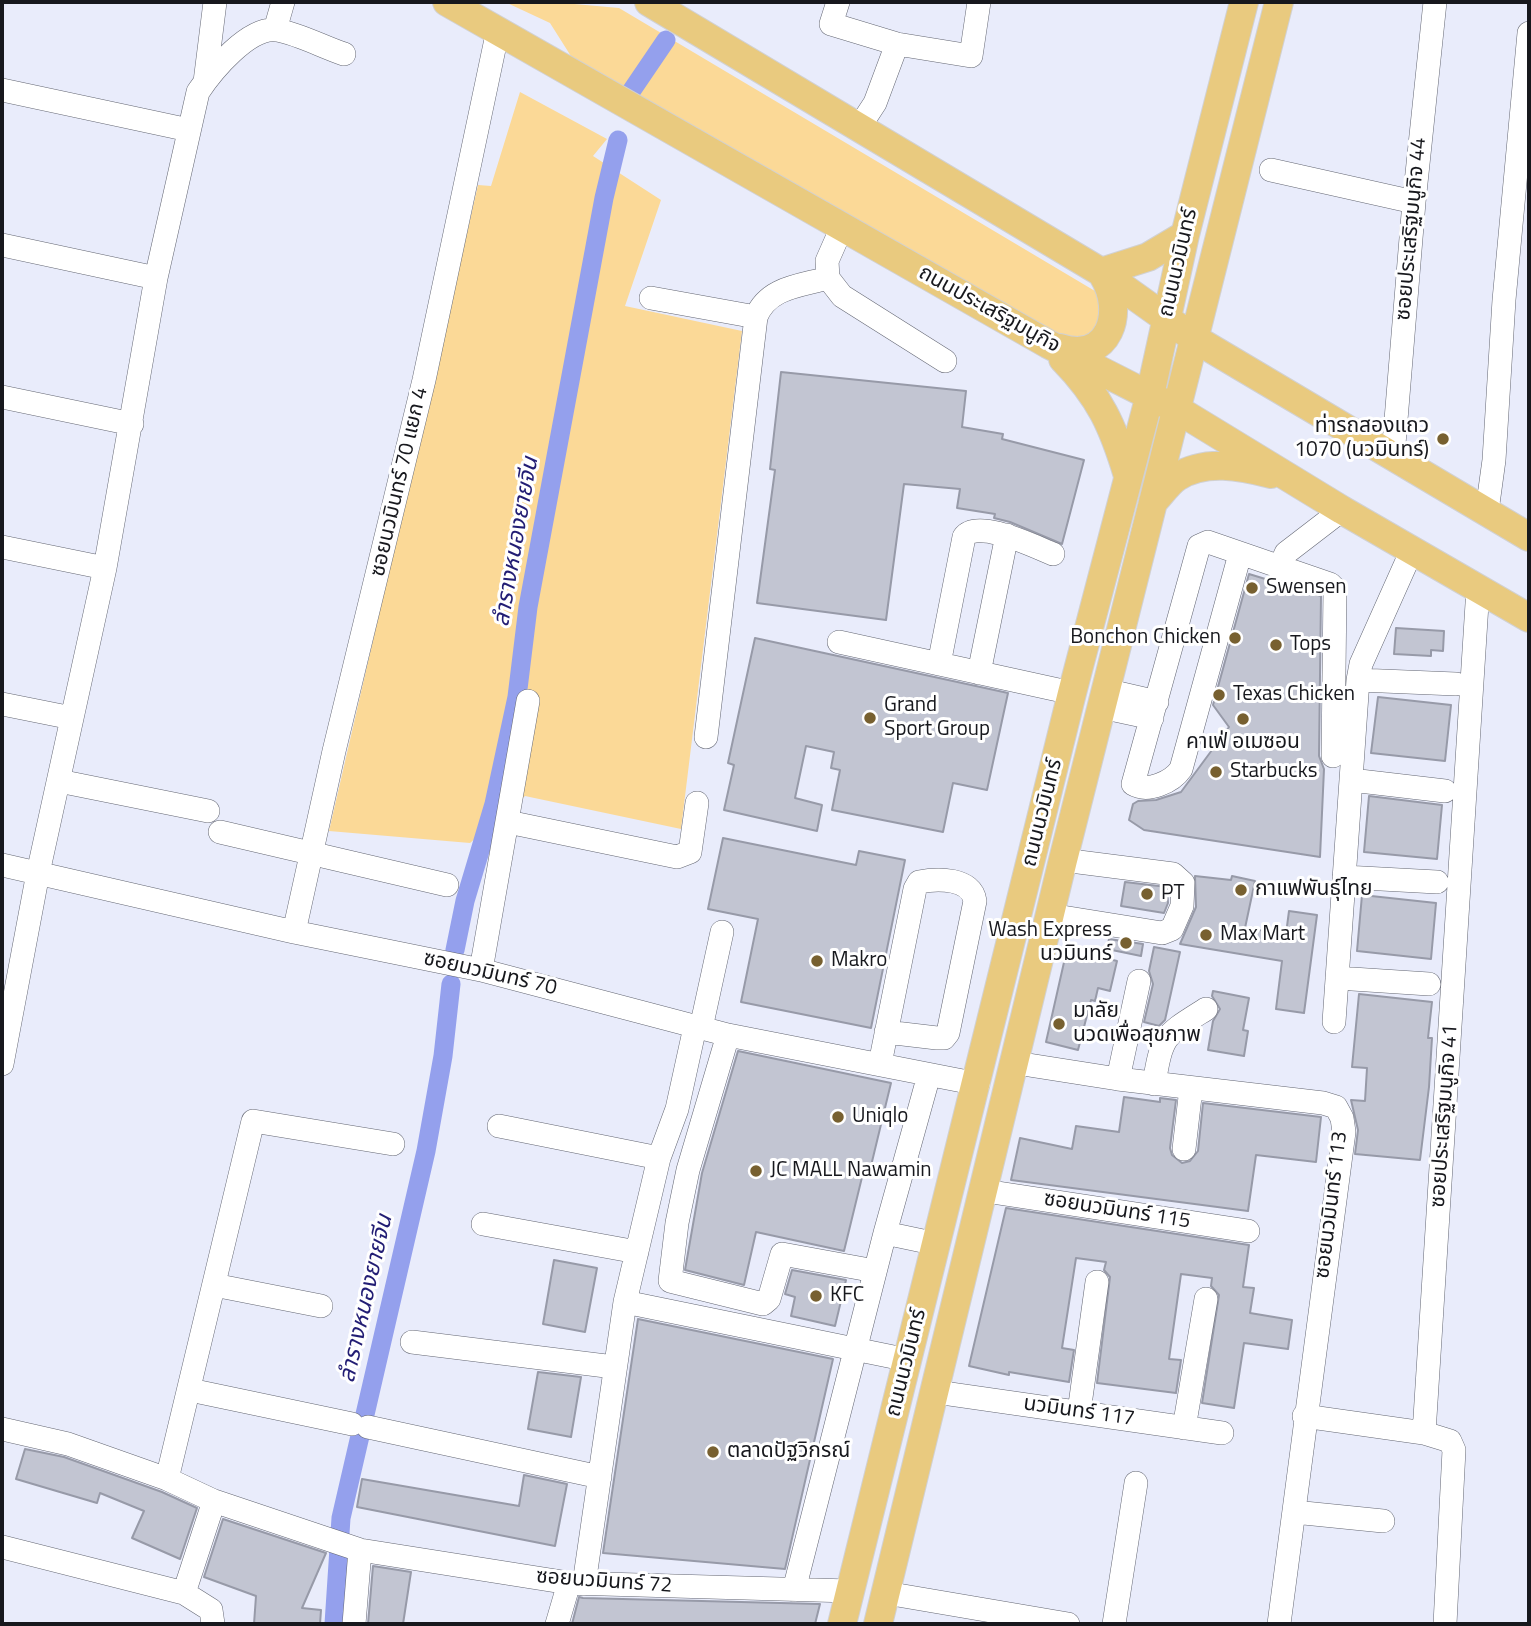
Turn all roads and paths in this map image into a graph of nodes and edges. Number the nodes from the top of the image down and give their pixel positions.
1 (215, 2) edge
2 (283, 2) edge
3 (447, 2) edge
4 (649, 2) edge
5 (838, 2) edge
6 (979, 2) edge
7 (1244, 2) edge
8 (1279, 2) edge
9 (1435, 2) edge
10 (275, 30) junction
11 (498, 30) junction
12 (1529, 33) edge
13 (897, 44) junction
14 (344, 54) dead end
15 (205, 82) junction
16 (2, 90) edge
17 (860, 126) junction
18 (189, 130) junction
19 (1272, 170) dead end
20 (1414, 202) junction
21 (842, 227) junction
22 (1185, 235) junction
23 (2, 245) edge
24 (1101, 272) junction
25 (156, 278) junction
26 (828, 278) junction
27 (651, 298) dead end
28 (756, 317) junction
29 (1166, 319) junction
30 (1195, 339) junction
31 (1048, 344) junction
32 (945, 361) dead end
33 (1150, 395) junction
34 (2, 397) edge
35 (1178, 410) junction
36 (132, 424) junction
37 (1393, 456) junction
38 (1128, 477) junction
39 (1290, 479) junction
40 (1153, 502) junction
41 (1342, 510) junction
42 (1487, 511) junction
43 (1007, 535) junction
44 (1529, 537) edge
45 (2, 547) edge
46 (1412, 550) junction
47 (1053, 554) dead end
48 (1240, 554) junction
49 (105, 568) junction
50 (1279, 569) junction
51 (1478, 588) junction
52 (1529, 618) edge
53 (839, 642) dead end
54 (939, 664) junction
55 (979, 673) junction
56 (1358, 680) junction
57 (1456, 684) dead end
58 (1072, 693) junction
59 (1103, 698) junction
60 (528, 701) dead end
61 (2, 704) edge
62 (1155, 710) junction
63 (72, 718) junction
64 (706, 737) dead end
65 (1333, 757) dead end
66 (1351, 780) junction
67 (59, 781) junction
68 (1445, 791) dead end
69 (698, 803) dead end
70 (208, 811) dead end
71 (508, 822) junction
72 (220, 832) dead end
73 (312, 855) junction
74 (1063, 860) junction
75 (2, 865) edge
76 (38, 873) junction
77 (1344, 877) junction
78 (1437, 883) dead end
79 (447, 885) dead end
80 (1050, 915) junction
81 (294, 932) junction
82 (722, 932) dead end
83 (481, 970) junction
84 (1337, 978) junction
85 (1139, 981) dead end
86 (1429, 984) dead end
87 (1206, 1009) dead end
88 (1334, 1022) dead end
89 (698, 1027) junction
90 (886, 1032) junction
91 (727, 1035) junction
92 (2, 1062) edge
93 (1016, 1063) junction
94 (880, 1064) junction
95 (929, 1074) junction
96 (1118, 1079) junction
97 (978, 1084) junction
98 (1154, 1084) junction
99 (1191, 1088) junction
100 (499, 1126) dead end
101 (393, 1144) dead end
102 (1184, 1149) dead end
103 (659, 1158) junction
104 (985, 1191) junction
105 (483, 1224) dead end
106 (1248, 1231) dead end
107 (885, 1233) junction
108 (937, 1244) junction
109 (637, 1252) junction
110 (875, 1271) junction
111 (1097, 1282) dead end
112 (215, 1285) junction
113 (1206, 1299) dead end
114 (625, 1302) junction
115 (321, 1306) dead end
116 (412, 1342) dead end
117 (855, 1348) junction
118 (908, 1360) junction
119 (614, 1367) junction
120 (190, 1390) junction
121 (936, 1392) junction
122 (1079, 1412) junction
123 (1304, 1416) junction
124 (1184, 1428) junction
125 (2, 1429) edge
126 (1222, 1433) dead end
127 (1423, 1433) junction
128 (600, 1477) junction
129 (167, 1479) junction
130 (1136, 1483) dead end
131 (214, 1502) junction
132 (1294, 1512) junction
133 (1383, 1521) dead end
134 (2, 1547) edge
135 (345, 1547) junction
136 (577, 1584) junction
137 (794, 1590) junction
138 (850, 1591) junction
139 (184, 1593) junction
140 (886, 1593) junction
141 (213, 1624) edge
142 (354, 1624) edge
143 (557, 1624) edge
144 (842, 1624) edge
145 (878, 1624) edge
146 (1068, 1624) edge
147 (1114, 1624) edge
148 (1279, 1624) edge
149 (1445, 1624) edge

1 - 15 street
2 - 10 street
3 - 11 main road, ถนนประเสริฐมนูกิจ
4 - 17 main road
5 - 13 street
6 - 13 street
7 - 22 main road, ถนนนวมินทร์
8 - 30 main road, ถนนนวมินทร์
9 - 20 street, ซอยประเสริฐมนูกิจ 44
10 - 14 street
10 - 15 street
11 - 21 main road, ถนนประเสริฐมนูกิจ
11 - 73 street, ซอยนวมินทร์ 70 แยก 4
12 - 42 street
13 - 17 street
15 - 18 street
16 - 18 street
17 - 24 main road
18 - 25 street
19 - 20 street
20 - 37 street, ซอยประเสริฐมนูกิจ 44
21 - 26 street
21 - 31 main road, ถนนประเสริฐมนูกิจ
22 - 24 main road
22 - 29 main road, ถนนนวมินทร์
23 - 25 street
24 - 29 main road
24 - 31 main road
25 - 36 street
26 - 28 street
26 - 32 street
27 - 28 street
28 - 64 street
29 - 30 main road
29 - 33 main road, ถนนนวมินทร์
30 - 35 main road, ถนนนวมินทร์
30 - 37 main road
31 - 33 main road, ถนนประเสริฐมนูกิจ
31 - 38 main road
33 - 35 main road, ถนนประเสริฐมนูกิจ
33 - 38 main road, ถนนนวมินทร์
34 - 36 street
35 - 39 main road, ถนนประเสริฐมนูกิจ
35 - 40 main road, ถนนนวมินทร์
36 - 49 street
37 - 42 main road
38 - 58 main road, ถนนนวมินทร์
39 - 40 main road
39 - 41 main road, ถนนประเสริฐมนูกิจ
40 - 59 main road, ถนนนวมินทร์
41 - 46 main road, ถนนประเสริฐมนูกิจ
41 - 50 street
42 - 44 main road
43 - 47 street
43 - 54 street
43 - 55 street
45 - 49 street
46 - 51 main road, ถนนประเสริฐมนูกิจ
46 - 56 street
48 - 50 street
48 - 62 street
48 - 62 street
49 - 63 street
50 - 65 street
51 - 52 main road, ถนนประเสริฐมนูกิจ
51 - 127 street, ซอยประเสริฐมนูกิจ 41
53 - 54 street
54 - 55 street
55 - 58 street
56 - 57 street
56 - 66 street
58 - 97 main road, ถนนนวมินทร์
59 - 62 street
59 - 74 main road, ถนนนวมินทร์
60 - 71 street
61 - 63 street
63 - 67 street
66 - 68 street
66 - 77 street
67 - 70 street
67 - 76 street
69 - 71 street
71 - 83 street
72 - 73 street
73 - 79 street
73 - 81 street, ซอยนวมินทร์ 70 แยก 4
74 - 80 main road, ถนนนวมินทร์
74 - 80 street
75 - 76 street, ซอยนวมินทร์ 70
76 - 81 street, ซอยนวมินทร์ 70
76 - 92 street
77 - 78 street
77 - 84 street
80 - 93 main road, ถนนนวมินทร์
81 - 83 street, ซอยนวมินทร์ 70
82 - 89 street
83 - 89 street, ซอยนวมินทร์ 70
84 - 86 street
84 - 88 street
85 - 96 street
87 - 98 street
89 - 91 street, ซอยนวมินทร์ 70
89 - 103 street
90 - 90 street
90 - 94 street
91 - 94 street, ซอยนวมินทร์ 70
91 - 110 street
93 - 96 street, ซอยนวมินทร์ 113
93 - 104 main road, ถนนนวมินทร์
94 - 95 street, ซอยนวมินทร์ 70
95 - 97 street, ซอยนวมินทร์ 70
95 - 107 street
96 - 98 street, ซอยนวมินทร์ 113
97 - 108 main road, ถนนนวมินทร์
98 - 99 street, ซอยนวมินทร์ 113
99 - 102 street
99 - 123 street, ซอยนวมินทร์ 113
100 - 103 street
101 - 112 street
103 - 109 street
104 - 106 street, ซอยนวมินทร์ 115
104 - 121 main road, ถนนนวมินทร์
105 - 109 street
107 - 108 street
107 - 110 street
108 - 118 main road, ถนนนวมินทร์
109 - 114 street
110 - 117 street
111 - 122 street
112 - 115 street
112 - 120 street
113 - 124 street
114 - 117 street
114 - 119 street
116 - 119 street
117 - 118 street
117 - 137 street
118 - 138 main road, ถนนนวมินทร์
119 - 128 street
120 - 128 street
120 - 129 street
121 - 122 street, นวมินทร์ 117
121 - 140 main road, ถนนนวมินทร์
122 - 124 street, นวมินทร์ 117
123 - 127 street
123 - 132 street, ซอยนวมินทร์ 113
124 - 126 street, นวมินทร์ 117
125 - 129 street, ซอยนวมินทร์ 72
127 - 149 street
128 - 136 street
129 - 131 street, ซอยนวมินทร์ 72
130 - 147 street
131 - 135 street, ซอยนวมินทร์ 72
131 - 139 street
132 - 133 street
132 - 148 street, ซอยนวมินทร์ 113
134 - 139 street
135 - 136 street, ซอยนวมินทร์ 72
135 - 142 street
136 - 137 street, ซอยนวมินทร์ 72
136 - 143 street
137 - 138 street, ซอยนวมินทร์ 72
138 - 144 main road, ถนนนวมินทร์
139 - 141 street
140 - 145 main road, ถนนนวมินทร์
140 - 146 street

